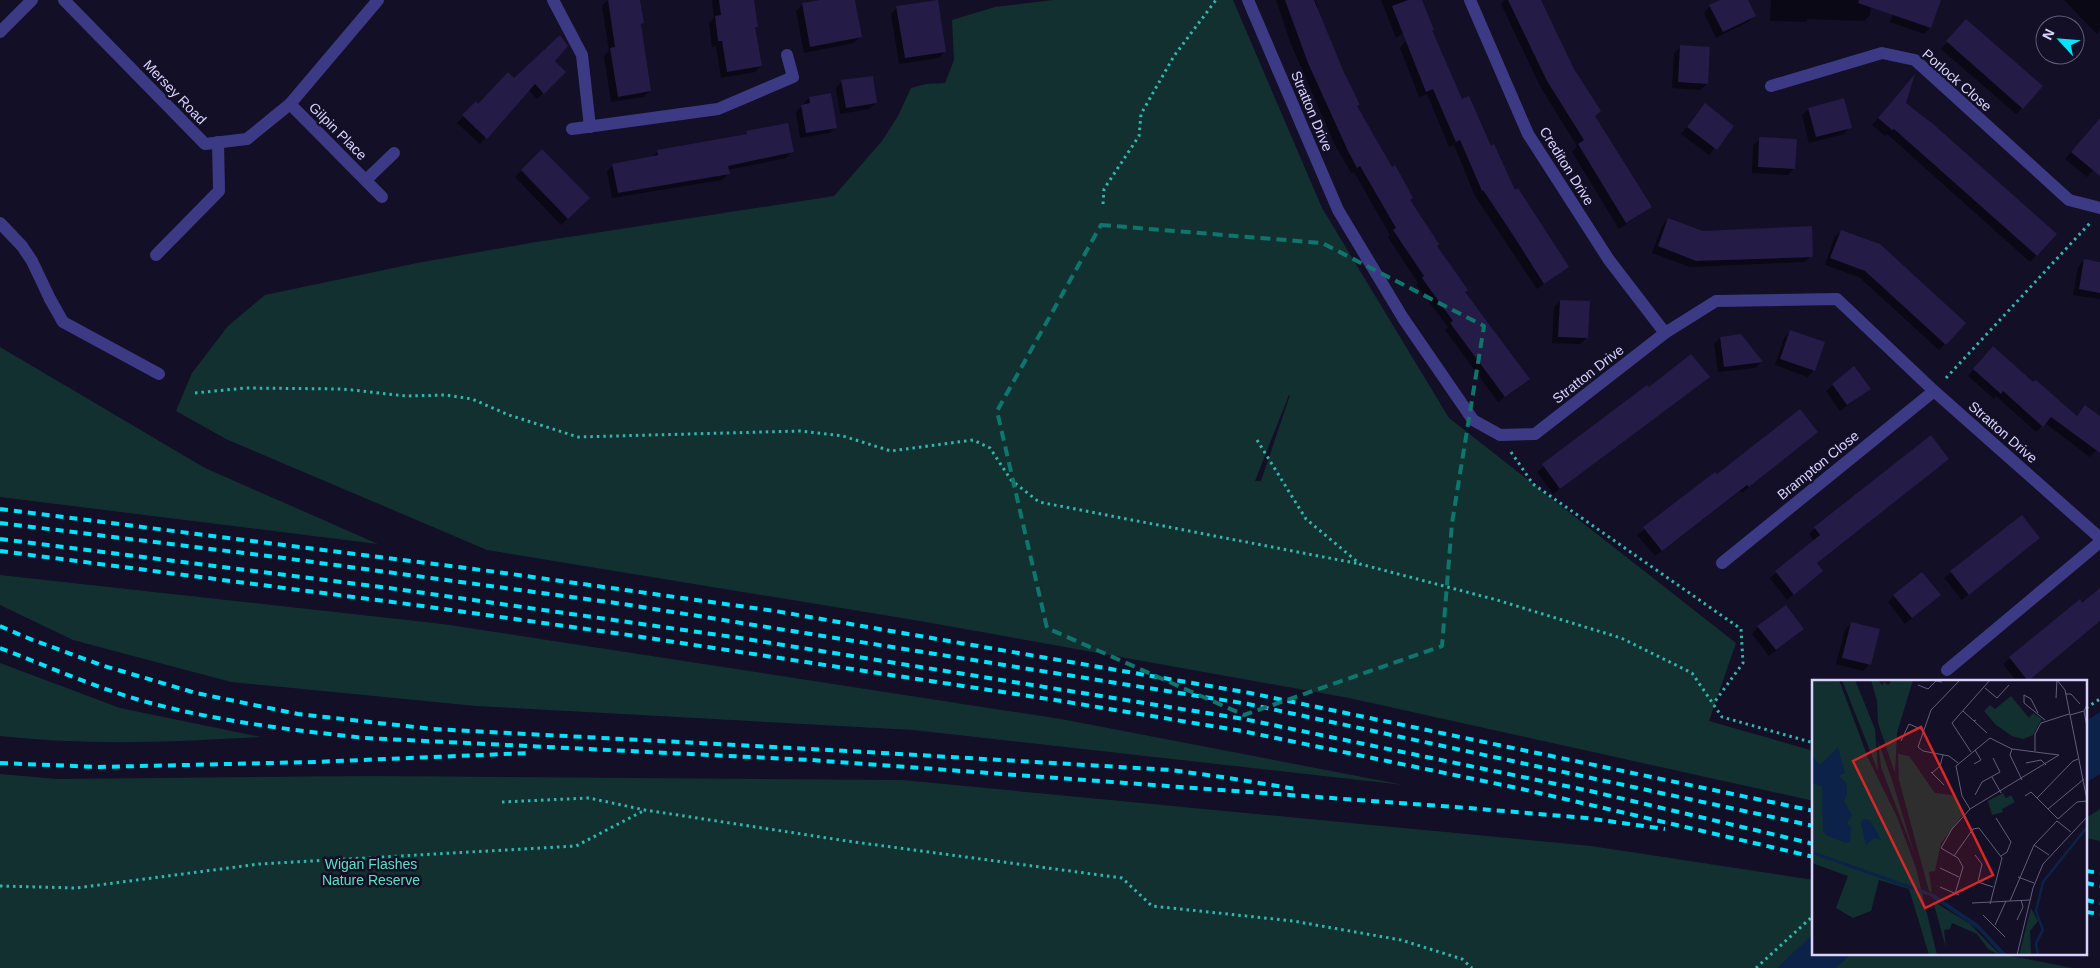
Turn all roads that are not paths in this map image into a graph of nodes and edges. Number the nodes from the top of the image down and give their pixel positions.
1 (32, 0) edge
2 (64, 0) edge
3 (377, 0) edge
4 (552, 0) edge
5 (1248, 0) edge
6 (1470, 0) edge
7 (0, 32) edge
8 (787, 55) dead end
9 (1770, 86) dead end
10 (290, 104) junction
11 (590, 127) junction
12 (572, 129) dead end
13 (218, 142) junction
14 (394, 153) dead end
15 (366, 180) junction
16 (382, 198) dead end
17 (2100, 208) edge
18 (0, 223) edge
19 (156, 255) dead end
20 (1665, 333) junction
21 (159, 374) dead end
22 (1934, 391) junction
23 (2100, 538) edge
24 (2100, 542) edge
25 (1722, 563) dead end
26 (1947, 670) dead end

1 - 7 street
2 - 13 street, Mersey Road
3 - 10 street, Mersey Road
4 - 11 street
5 - 20 street, Stratton Drive
6 - 20 street, Crediton Drive
8 - 11 street
9 - 17 street, Porlock Close
10 - 13 street, Mersey Road
10 - 15 street, Gilpin Place
11 - 12 street
13 - 19 street
14 - 15 street, Gilpin Place
15 - 16 street, Gilpin Place
18 - 21 street
20 - 22 street, Stratton Drive
22 - 23 street, Stratton Drive
22 - 25 street, Brampton Close
24 - 26 street

